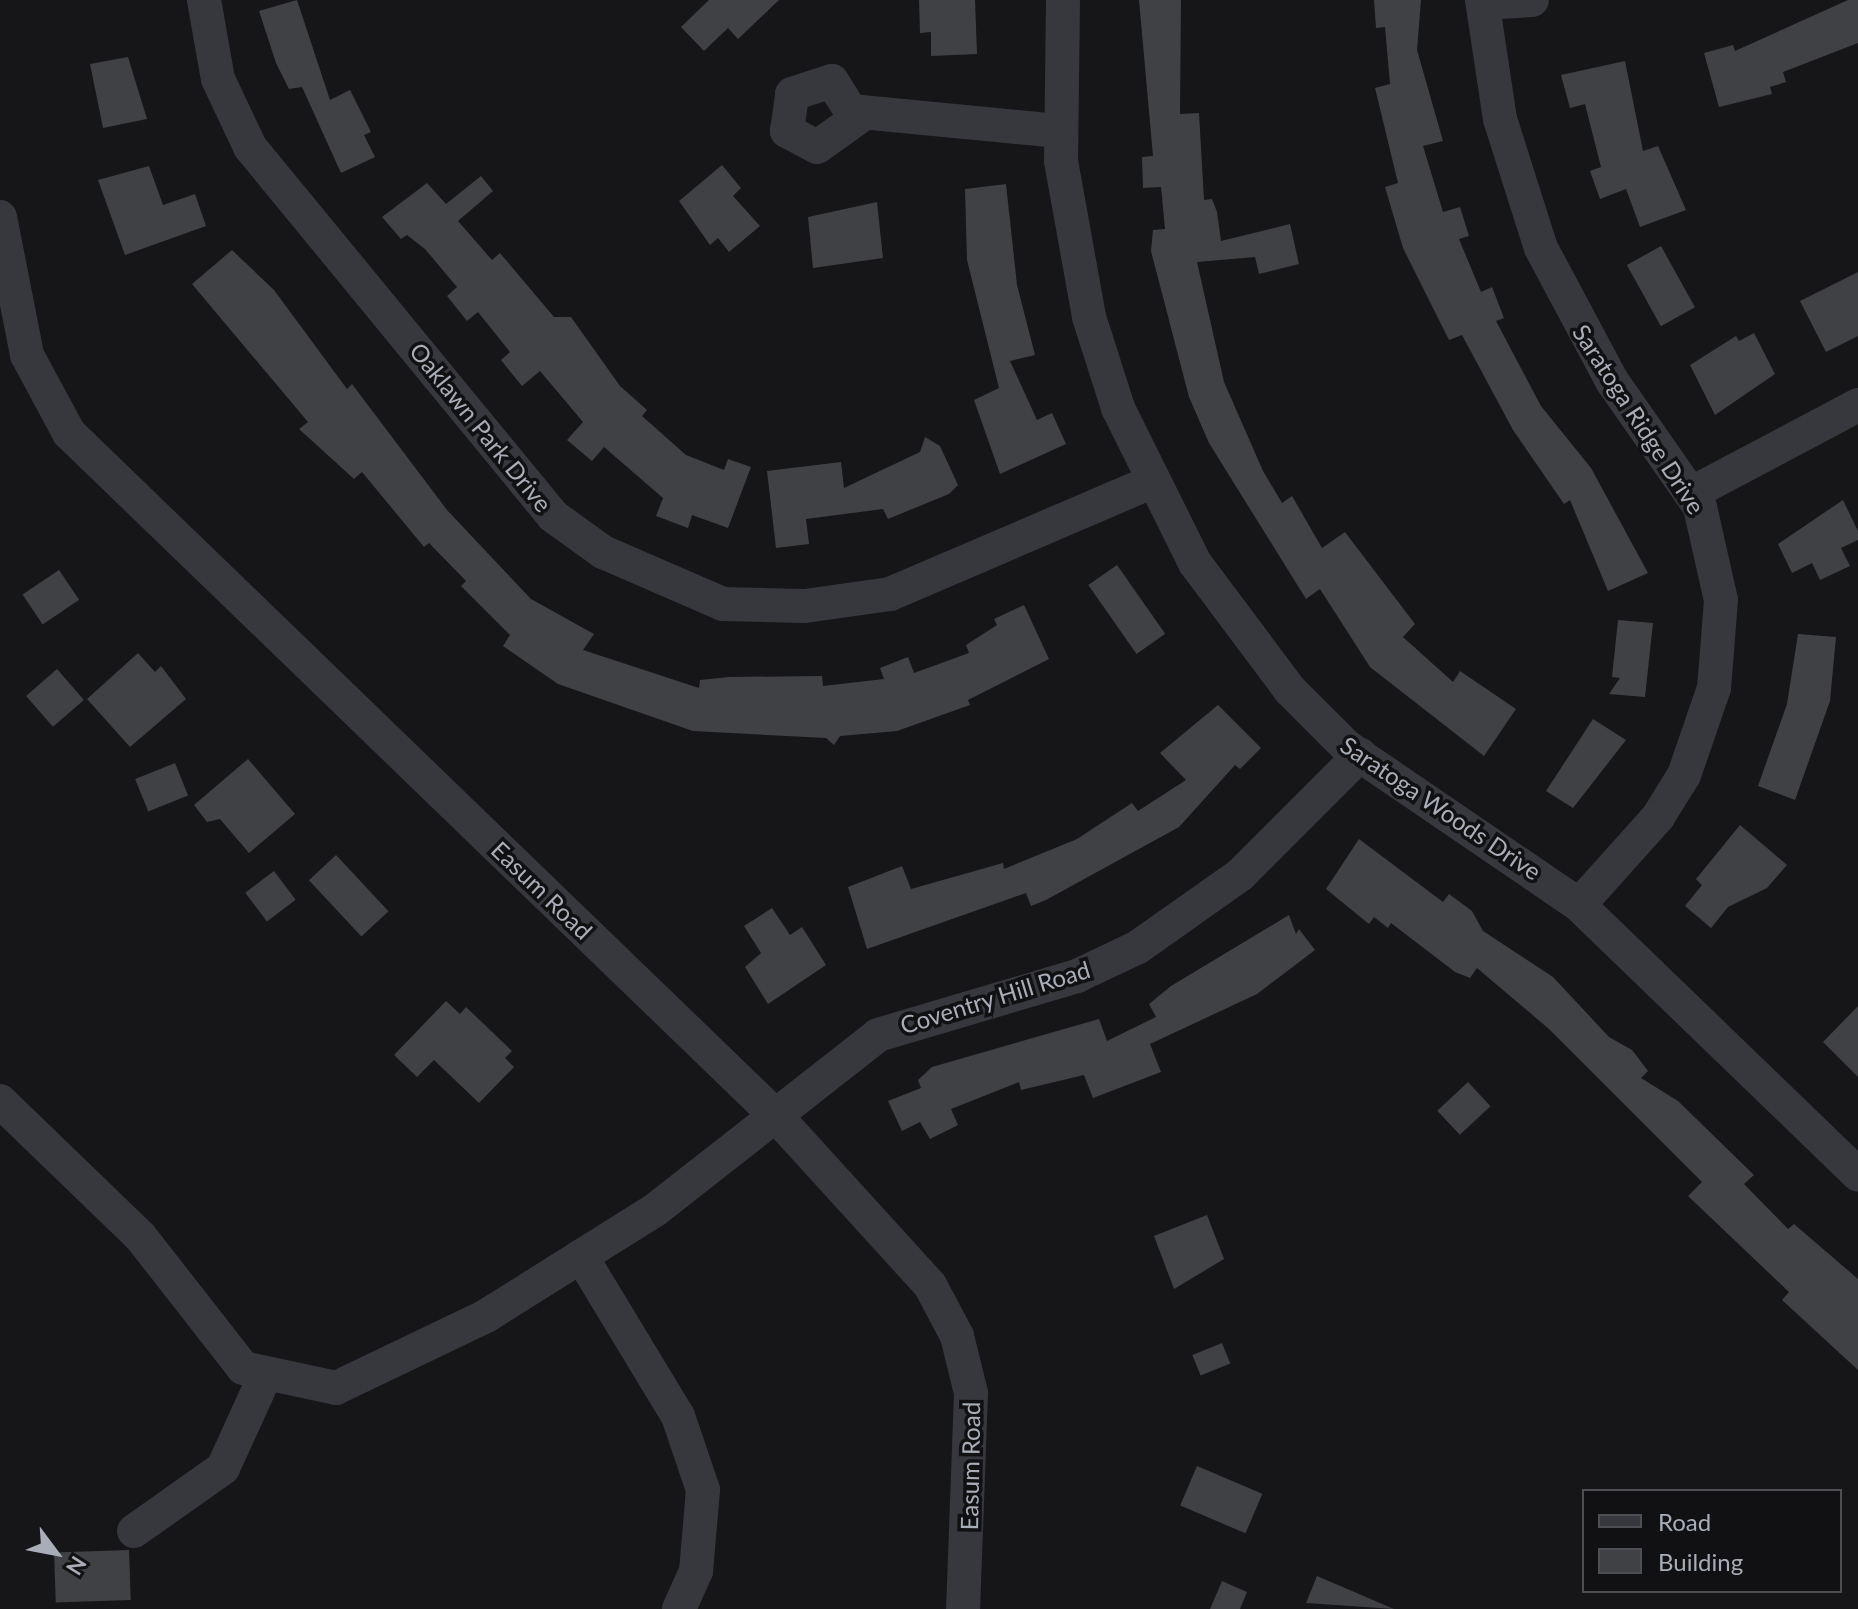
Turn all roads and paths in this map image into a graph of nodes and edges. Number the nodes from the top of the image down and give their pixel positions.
1 (204, 0) edge
2 (1063, 0) edge
3 (1532, 0) edge
4 (1482, 2) edge
5 (862, 115) dead end
6 (1060, 131) junction
7 (0, 217) edge
8 (1858, 405) edge
9 (1151, 482) junction
10 (1692, 493) junction
11 (1360, 755) junction
12 (1579, 905) junction
13 (0, 1101) edge
14 (777, 1117) junction
15 (1858, 1174) edge
16 (581, 1256) junction
17 (264, 1378) junction
18 (134, 1531) dead end
19 (679, 1609) edge
20 (963, 1609) edge

1 - 9 street, Oaklawn Park Drive
2 - 6 street, Saratoga Woods Drive
3 - 4 street
4 - 10 street, Saratoga Ridge Drive
5 - 6 street
6 - 9 street, Saratoga Woods Drive
7 - 14 street, Easum Road
8 - 10 street
9 - 11 street, Saratoga Woods Drive
10 - 12 street, Saratoga Ridge Drive
11 - 12 street, Saratoga Woods Drive
11 - 14 street, Coventry Hill Road
12 - 15 street, Saratoga Woods Drive
13 - 17 street
14 - 16 street, Coventry Hill Road
14 - 20 street, Easum Road
16 - 17 street, Coventry Hill Road
16 - 19 street
17 - 18 street

